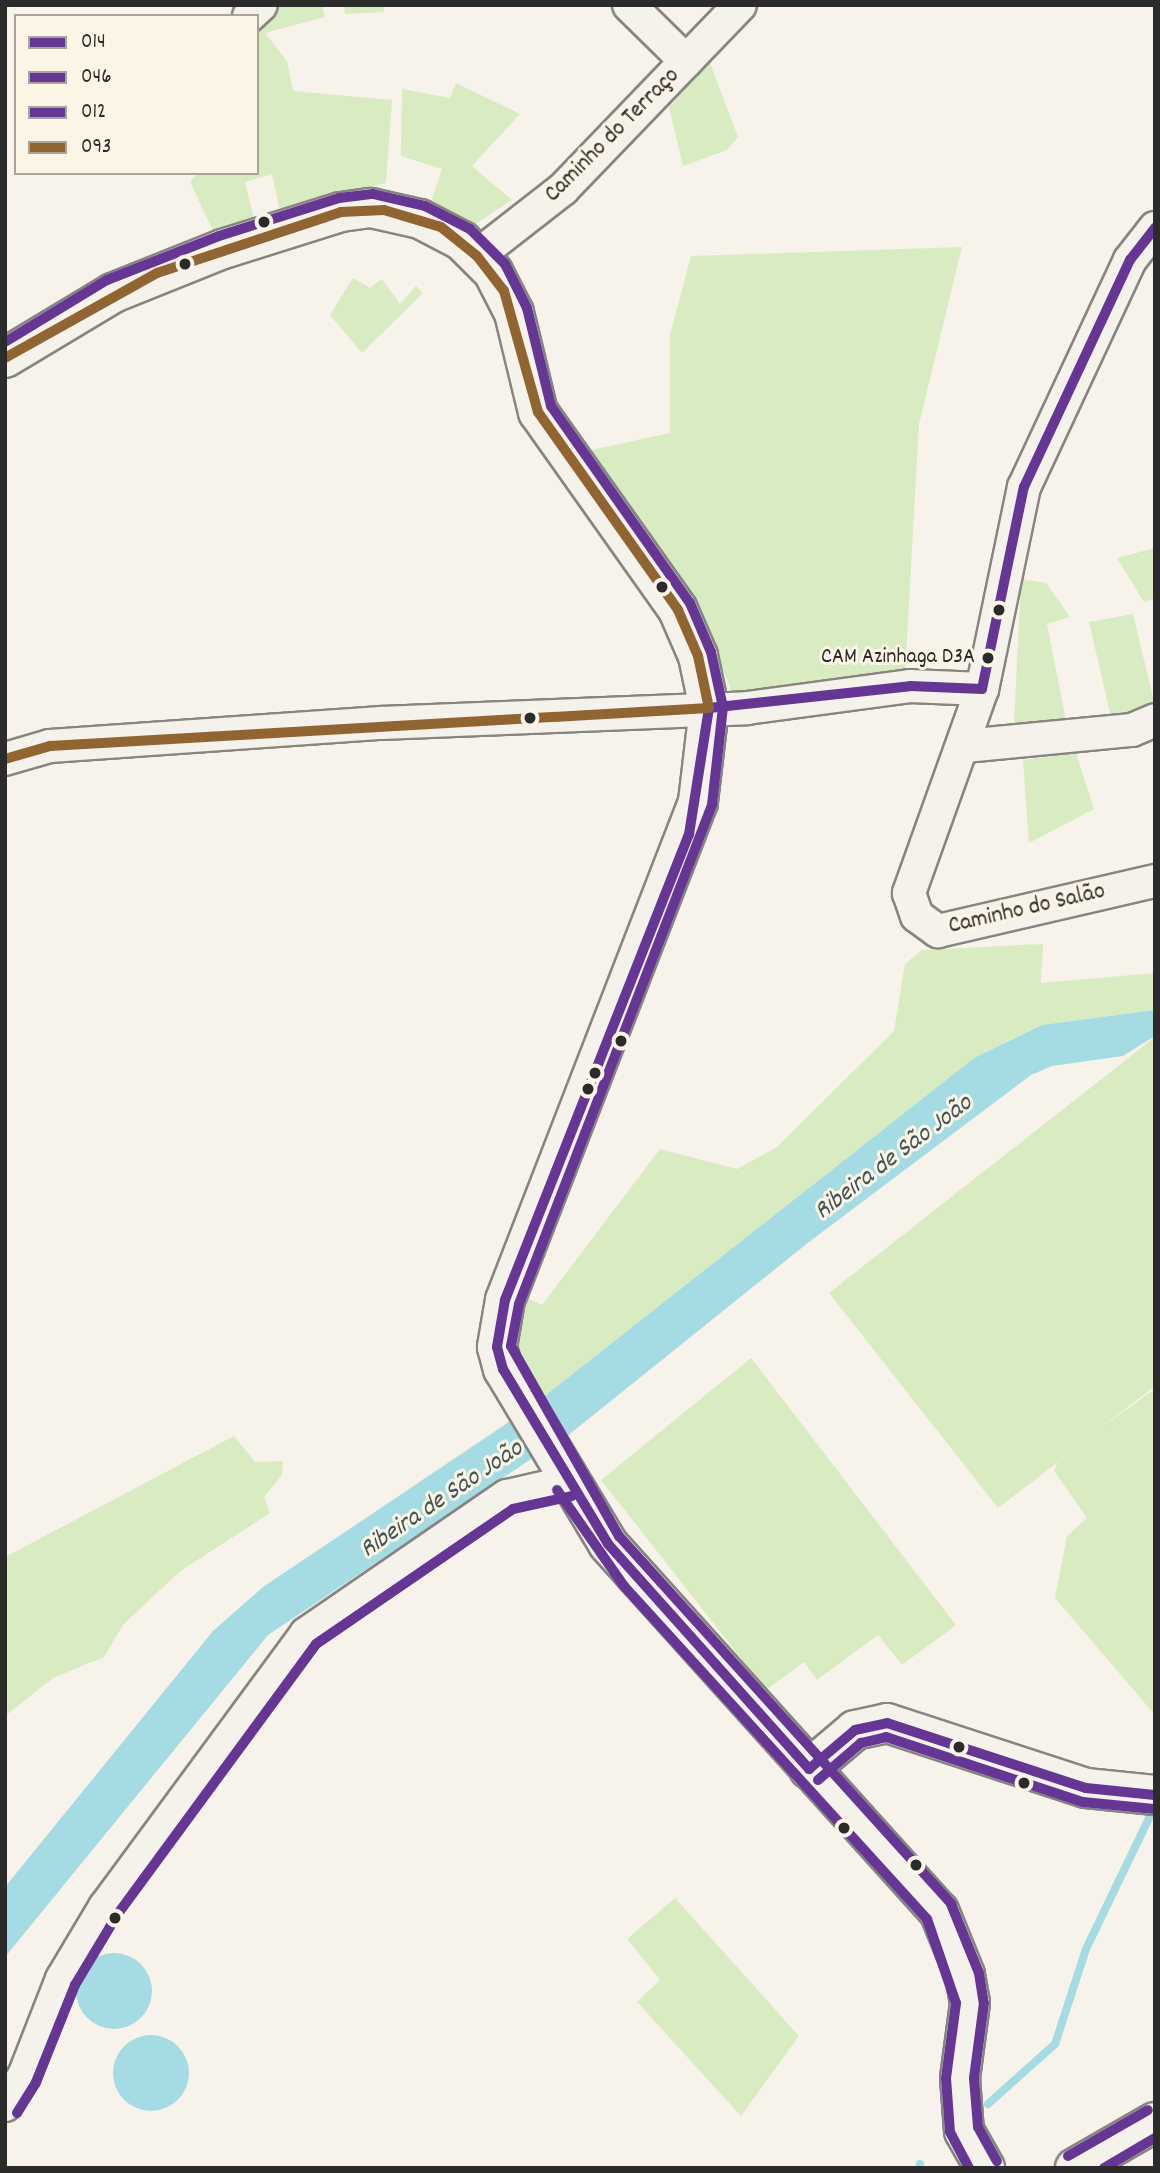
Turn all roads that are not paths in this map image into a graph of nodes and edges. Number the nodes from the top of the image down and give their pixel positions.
1 (629, 5) edge
2 (740, 5) edge
3 (686, 61) junction
4 (1155, 228) edge
5 (477, 256) junction
6 (5, 358) edge
7 (982, 689) junction
8 (709, 708) junction
9 (1155, 720) edge
10 (965, 746) junction
11 (5, 759) edge
12 (1155, 881) edge
13 (569, 1482) junction
14 (809, 1769) junction
15 (1155, 1795) edge
16 (5, 2105) edge
17 (1155, 2122) edge
18 (985, 2168) edge
19 (1075, 2168) edge

1 - 3 street
2 - 3 street, Caminho do Terraço
3 - 5 street, Caminho do Terraço
4 - 7 street
5 - 6 main road
5 - 8 main road
7 - 8 street
7 - 10 street
8 - 11 street
8 - 13 main road
9 - 10 street
10 - 12 street, Caminho do Salão
13 - 14 main road
13 - 16 street
14 - 15 main road
14 - 18 main road
17 - 19 main road

